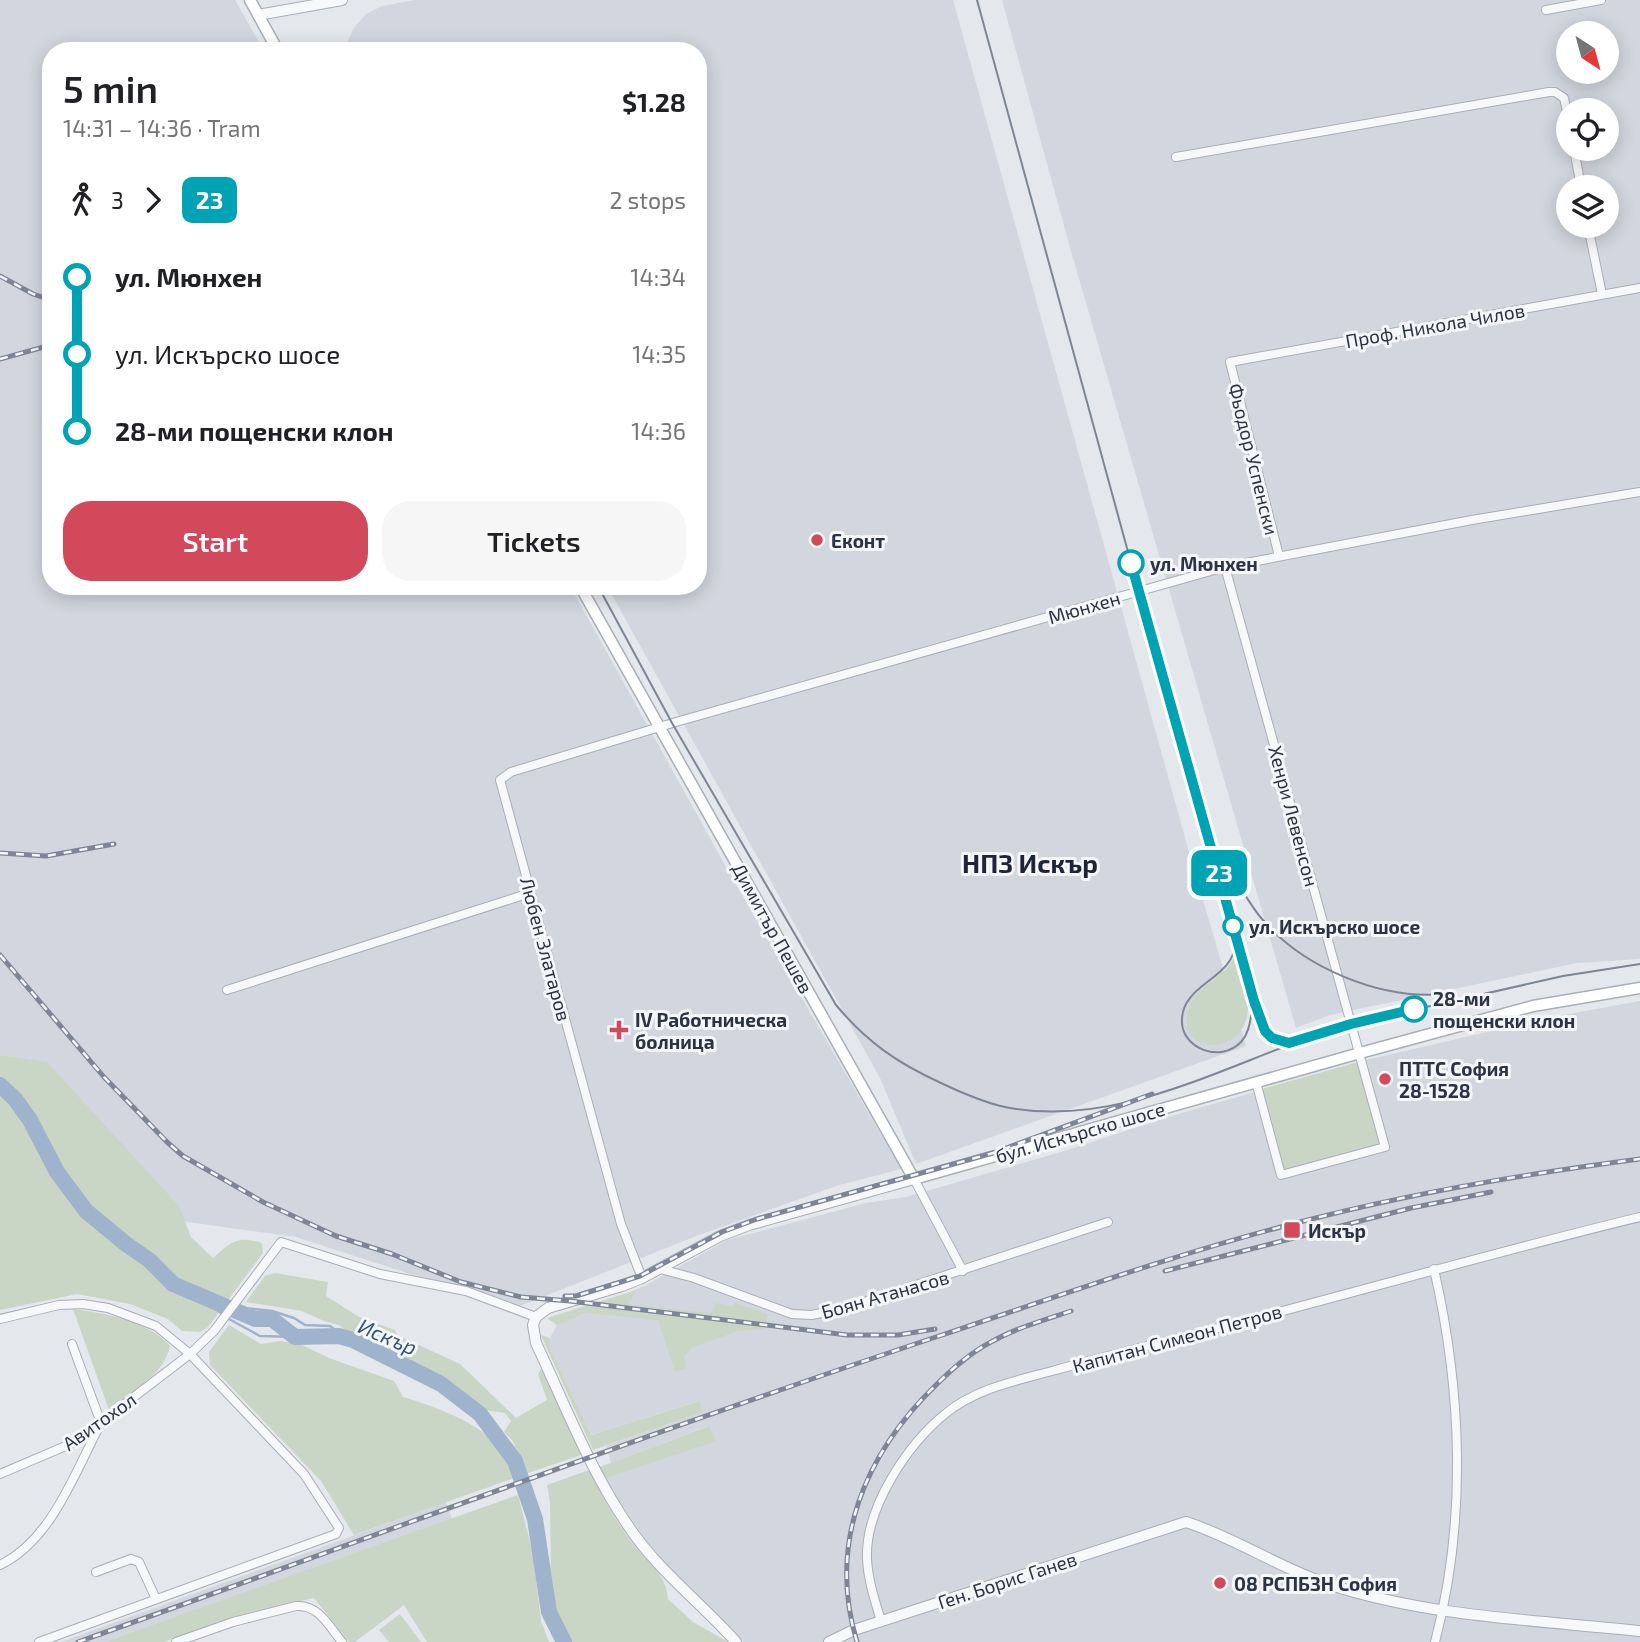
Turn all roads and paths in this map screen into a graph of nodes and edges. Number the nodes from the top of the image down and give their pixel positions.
1 (250, 0) edge
2 (342, 0) edge
3 (1601, 0) edge
4 (1546, 10) dead end
5 (258, 15) junction
6 (273, 42) edge
7 (1564, 98) edge
8 (1176, 157) dead end
9 (1590, 238) edge
10 (1640, 288) edge
11 (1602, 294) junction
12 (1230, 362) joint
13 (1640, 492) edge
14 (1279, 556) junction
15 (1225, 567) junction
16 (585, 595) edge
17 (659, 727) junction
18 (530, 893) junction
19 (1640, 988) edge
20 (227, 990) dead end
21 (1360, 1052) junction
22 (1256, 1082) junction
23 (914, 1179) junction
24 (1640, 1217) edge
25 (1108, 1222) dead end
26 (660, 1269) junction
27 (1434, 1269) junction
28 (963, 1271) junction
29 (642, 1278) junction
30 (536, 1317) junction
31 (0, 1319) edge
32 (72, 1345) dead end
33 (190, 1354) junction
34 (101, 1423) junction
35 (0, 1474) edge
36 (0, 1565) edge
37 (96, 1572) dead end
38 (156, 1599) junction
39 (1444, 1610) junction
40 (881, 1621) junction
41 (1640, 1631) edge
42 (40, 1642) edge
43 (176, 1642) edge
44 (342, 1642) edge
45 (736, 1642) edge
46 (830, 1642) edge
47 (1435, 1642) edge

1 - 5 main road
2 - 5 street
3 - 4 street
5 - 6 main road
7 - 8 street
9 - 11 street
10 - 11 street, Проф. Никола Чилов
11 - 12 street, Проф. Никола Чилов
12 - 14 street, Фьодор Успенски
13 - 14 street, Мюнхен
14 - 15 street, Мюнхен
15 - 17 street, Мюнхен
15 - 21 street, Хенри Левенсон
16 - 17 main road, Димитър Пешев
17 - 18 street, Любен Златаров
17 - 23 main road, Димитър Пешев
18 - 20 street
18 - 29 street, Любен Златаров
19 - 21 main road, бул. Искърско шосе
21 - 22 main road, бул. Искърско шосе
21 - 22 street, Хенри Левенсон
22 - 23 main road, бул. Искърско шосе
23 - 26 street, бул. Искърско шосе
23 - 28 street, Димитър Пешев
24 - 27 street, Капитан Симеон Петров
25 - 28 street, Боян Атанасов
26 - 28 street, Боян Атанасов
26 - 29 street, бул. Искърско шосе
27 - 39 street
27 - 40 street, Капитан Симеон Петров
29 - 30 street, бул. Искърско шосе
30 - 33 street, Авитохол
30 - 45 street
31 - 33 street
32 - 34 street
33 - 34 street, Авитохол
33 - 38 street
34 - 35 street, Авитохол
34 - 36 street
37 - 38 street
38 - 42 street
39 - 40 street, Ген. Борис Ганев
39 - 41 street
39 - 47 street
40 - 46 street, Ген. Борис Ганев
43 - 44 street

